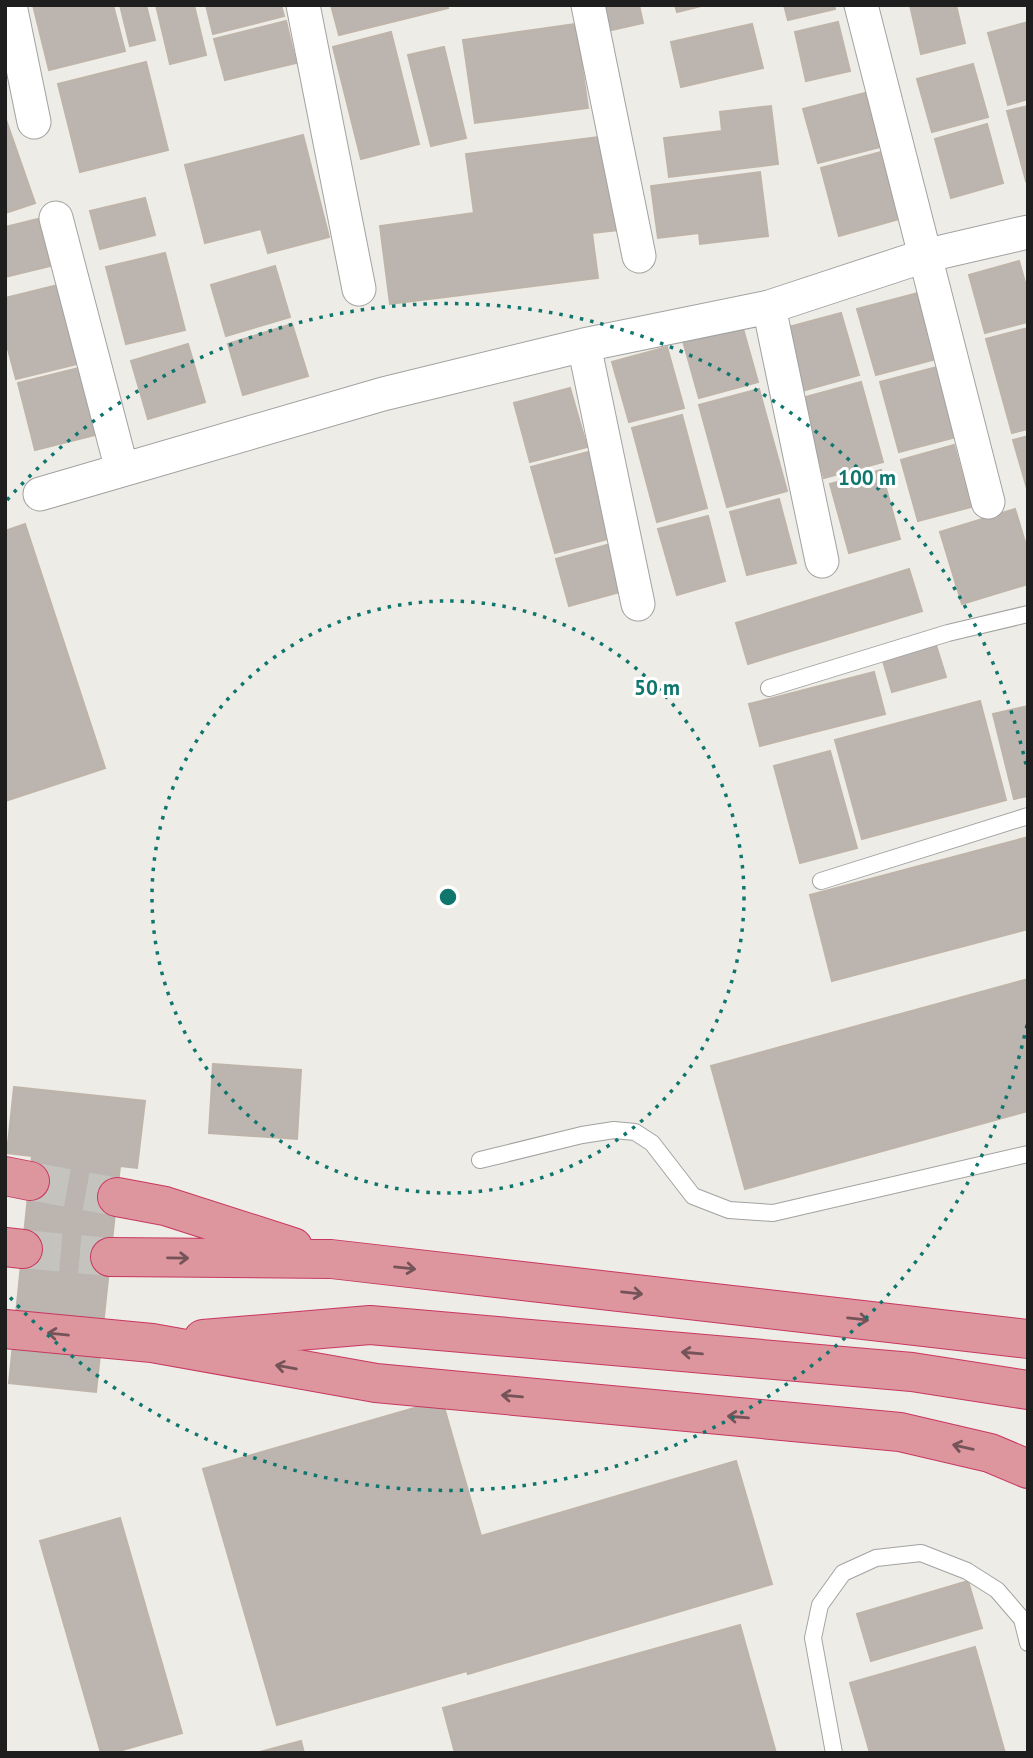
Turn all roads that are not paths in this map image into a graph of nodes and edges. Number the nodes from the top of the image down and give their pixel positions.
1 (10, 5) edge
2 (303, 5) edge
3 (588, 5) edge
4 (861, 5) edge
5 (34, 122) dead end
6 (56, 218) dead end
7 (1028, 232) edge
8 (639, 256) dead end
9 (924, 256) junction
10 (359, 289) dead end
11 (769, 307) junction
12 (584, 345) junction
13 (122, 470) junction
14 (40, 494) dead end
15 (988, 502) dead end
16 (822, 561) dead end
17 (638, 604) dead end
18 (1028, 614) edge
19 (769, 688) dead end
20 (1028, 816) edge
21 (821, 881) dead end
22 (1028, 1154) edge
23 (480, 1160) dead end
24 (117, 1197) tunnel mouth
25 (110, 1257) tunnel mouth
26 (331, 1259) junction
27 (5, 1329) edge
28 (1019, 1335) edge
29 (152, 1343) junction
30 (912, 1372) junction
31 (1028, 1390) edge
32 (1028, 1408) edge
33 (1028, 1469) edge
34 (1028, 1643) edge
35 (834, 1753) edge

1 - 5 street
2 - 10 street
3 - 8 street
4 - 9 street
6 - 13 street
7 - 9 street
9 - 11 street
9 - 15 street
11 - 12 street
11 - 16 street
12 - 13 street
12 - 17 street
13 - 14 street
18 - 19 lane
20 - 21 lane
22 - 23 lane
24 - 26 highway
25 -> 26 highway
26 -> 28 highway
29 -> 27 highway
30 -> 29 highway
33 -> 29 highway
30 - 31 highway
30 - 32 highway
34 - 35 lane

